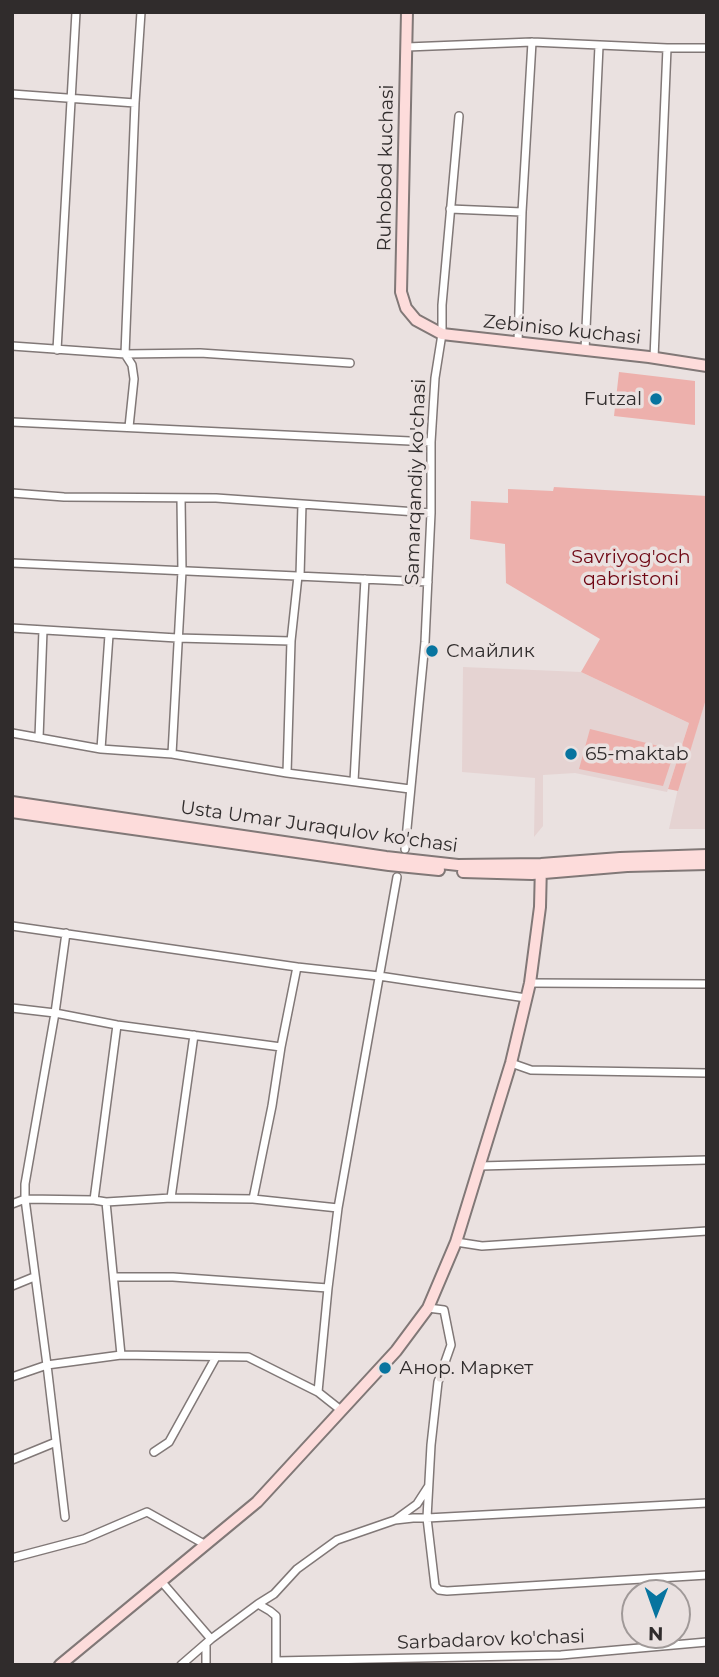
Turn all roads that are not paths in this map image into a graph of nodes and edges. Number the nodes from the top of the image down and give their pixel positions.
1 (76, 12) edge
2 (141, 12) edge
3 (407, 12) edge
4 (532, 43) junction
5 (599, 46) junction
6 (407, 47) junction
7 (667, 48) junction
8 (707, 48) edge
9 (12, 94) edge
10 (71, 98) junction
11 (135, 103) junction
12 (459, 116) dead end
13 (450, 209) junction
14 (522, 212) junction
15 (416, 320) joint
16 (442, 334) junction
17 (518, 342) junction
18 (12, 346) edge
19 (57, 350) junction
20 (585, 350) junction
21 (125, 354) junction
22 (654, 358) junction
23 (349, 363) dead end
24 (707, 366) edge
25 (12, 422) edge
26 (129, 427) junction
27 (431, 442) junction
28 (12, 493) edge
29 (181, 498) junction
30 (302, 504) junction
31 (431, 513) junction
32 (12, 563) edge
33 (182, 571) junction
34 (299, 576) junction
35 (365, 579) junction
36 (428, 582) junction
37 (12, 628) edge
38 (43, 630) junction
39 (109, 635) junction
40 (177, 638) junction
41 (291, 641) junction
42 (12, 733) edge
43 (39, 738) junction
44 (101, 749) junction
45 (172, 754) junction
46 (287, 773) junction
47 (354, 781) junction
48 (410, 789) junction
49 (12, 802) edge
50 (12, 812) edge
51 (405, 849) dead end
52 (707, 855) edge
53 (707, 864) edge
54 (541, 869) junction
55 (397, 877) dead end
56 (12, 926) edge
57 (66, 933) junction
58 (297, 967) junction
59 (379, 976) junction
60 (530, 983) junction
61 (707, 984) edge
62 (526, 998) junction
63 (12, 1008) edge
64 (55, 1013) junction
65 (117, 1025) junction
66 (194, 1035) junction
67 (281, 1047) junction
68 (511, 1063) junction
69 (707, 1073) edge
70 (707, 1160) edge
71 (480, 1166) junction
72 (171, 1198) junction
73 (24, 1199) junction
74 (253, 1199) junction
75 (94, 1200) junction
76 (106, 1202) junction
77 (12, 1204) edge
78 (338, 1208) junction
79 (707, 1231) edge
80 (456, 1242) junction
81 (34, 1277) junction
82 (114, 1277) junction
83 (12, 1286) edge
84 (328, 1288) junction
85 (428, 1308) junction
86 (121, 1355) junction
87 (216, 1357) junction
88 (47, 1365) junction
89 (12, 1377) edge
90 (318, 1392) junction
91 (342, 1411) junction
92 (56, 1442) junction
93 (154, 1452) dead end
94 (12, 1460) edge
95 (428, 1486) junction
96 (707, 1503) edge
97 (65, 1517) dead end
98 (427, 1518) junction
99 (395, 1520) junction
100 (206, 1545) junction
101 (12, 1558) edge
102 (707, 1574) edge
103 (161, 1581) junction
104 (258, 1604) junction
105 (209, 1641) junction
106 (707, 1642) edge
107 (561, 1655) junction
108 (276, 1663) edge
109 (60, 1665) edge
110 (181, 1665) edge
111 (206, 1665) edge
112 (564, 1665) edge

1 - 10 street
2 - 11 street
3 - 6 main road, Ruhobod kuchasi
4 - 5 street
4 - 6 street
4 - 14 street
5 - 7 street
5 - 20 street
6 - 15 main road, Ruhobod kuchasi
7 - 8 street
7 - 22 street
9 - 10 street
10 - 11 street
10 - 19 street
11 - 21 street
12 - 13 street, Samarqandiy ko'chasi
13 - 14 street
13 - 16 street, Samarqandiy ko'chasi
14 - 17 street
15 - 16 main road, Zebiniso kuchasi
16 - 17 main road, Zebiniso kuchasi
16 - 27 street, Samarqandiy ko'chasi
17 - 20 main road, Zebiniso kuchasi
18 - 19 street
19 - 21 street
20 - 22 main road, Zebiniso kuchasi
21 - 23 street
21 - 26 street
22 - 24 main road, Zebiniso kuchasi
25 - 26 street
26 - 27 street
27 - 31 street, Samarqandiy ko'chasi
28 - 29 street
29 - 30 street
29 - 33 street
30 - 31 street
30 - 34 street
31 - 36 street, Samarqandiy ko'chasi
32 - 33 street
33 - 34 street
33 - 40 street
34 - 35 street
34 - 41 street
35 - 36 street
35 - 47 street
36 - 48 street, Samarqandiy ko'chasi
37 - 38 street
38 - 39 street
38 - 43 street
39 - 40 street
39 - 44 street
40 - 41 street
40 - 45 street
41 - 46 street
42 - 43 street
43 - 44 street
44 - 45 street
45 - 46 street
46 - 47 street
47 - 48 street
48 - 51 street, Samarqandiy ko'chasi
49 - 54 main road, Usta Umar Juraqulov ko'chasi
50 - 54 main road, Usta Umar Juraqulov ko'chasi
52 - 54 main road, Usta Umar Juraqulov ko'chasi
53 - 54 main road, Usta Umar Juraqulov ko'chasi
54 - 60 main road
55 - 59 street
56 - 57 street
57 - 58 street
57 - 64 street
58 - 59 street
58 - 67 street
59 - 62 street
59 - 78 street
60 - 61 street
60 - 62 main road
62 - 68 main road
63 - 64 street
64 - 65 street
64 - 73 street
65 - 66 street
65 - 75 street
66 - 67 street
66 - 72 street
67 - 74 street
68 - 69 street
68 - 71 main road
70 - 71 street
71 - 80 main road
72 - 74 street
72 - 76 street
73 - 75 street
73 - 77 street
73 - 81 street
74 - 78 street
75 - 76 street
76 - 82 street
78 - 84 street
79 - 80 street
80 - 85 main road
81 - 83 street
81 - 88 street
82 - 84 street
82 - 86 street
84 - 90 street
85 - 91 main road
85 - 95 street
86 - 87 street
86 - 88 street
87 - 90 street
87 - 93 street
88 - 89 street
88 - 92 street
90 - 91 street
91 - 100 main road
92 - 94 street
92 - 97 street
95 - 98 street
95 - 99 street
96 - 98 street
98 - 99 street
98 - 102 street
99 - 104 street
100 - 101 street
100 - 103 main road
103 - 105 street
103 - 109 main road
104 - 105 street
104 - 108 street
105 - 110 street
105 - 111 street
106 - 107 street, Sarbadarov ko'chasi
107 - 108 street, Sarbadarov ko'chasi
107 - 112 street

